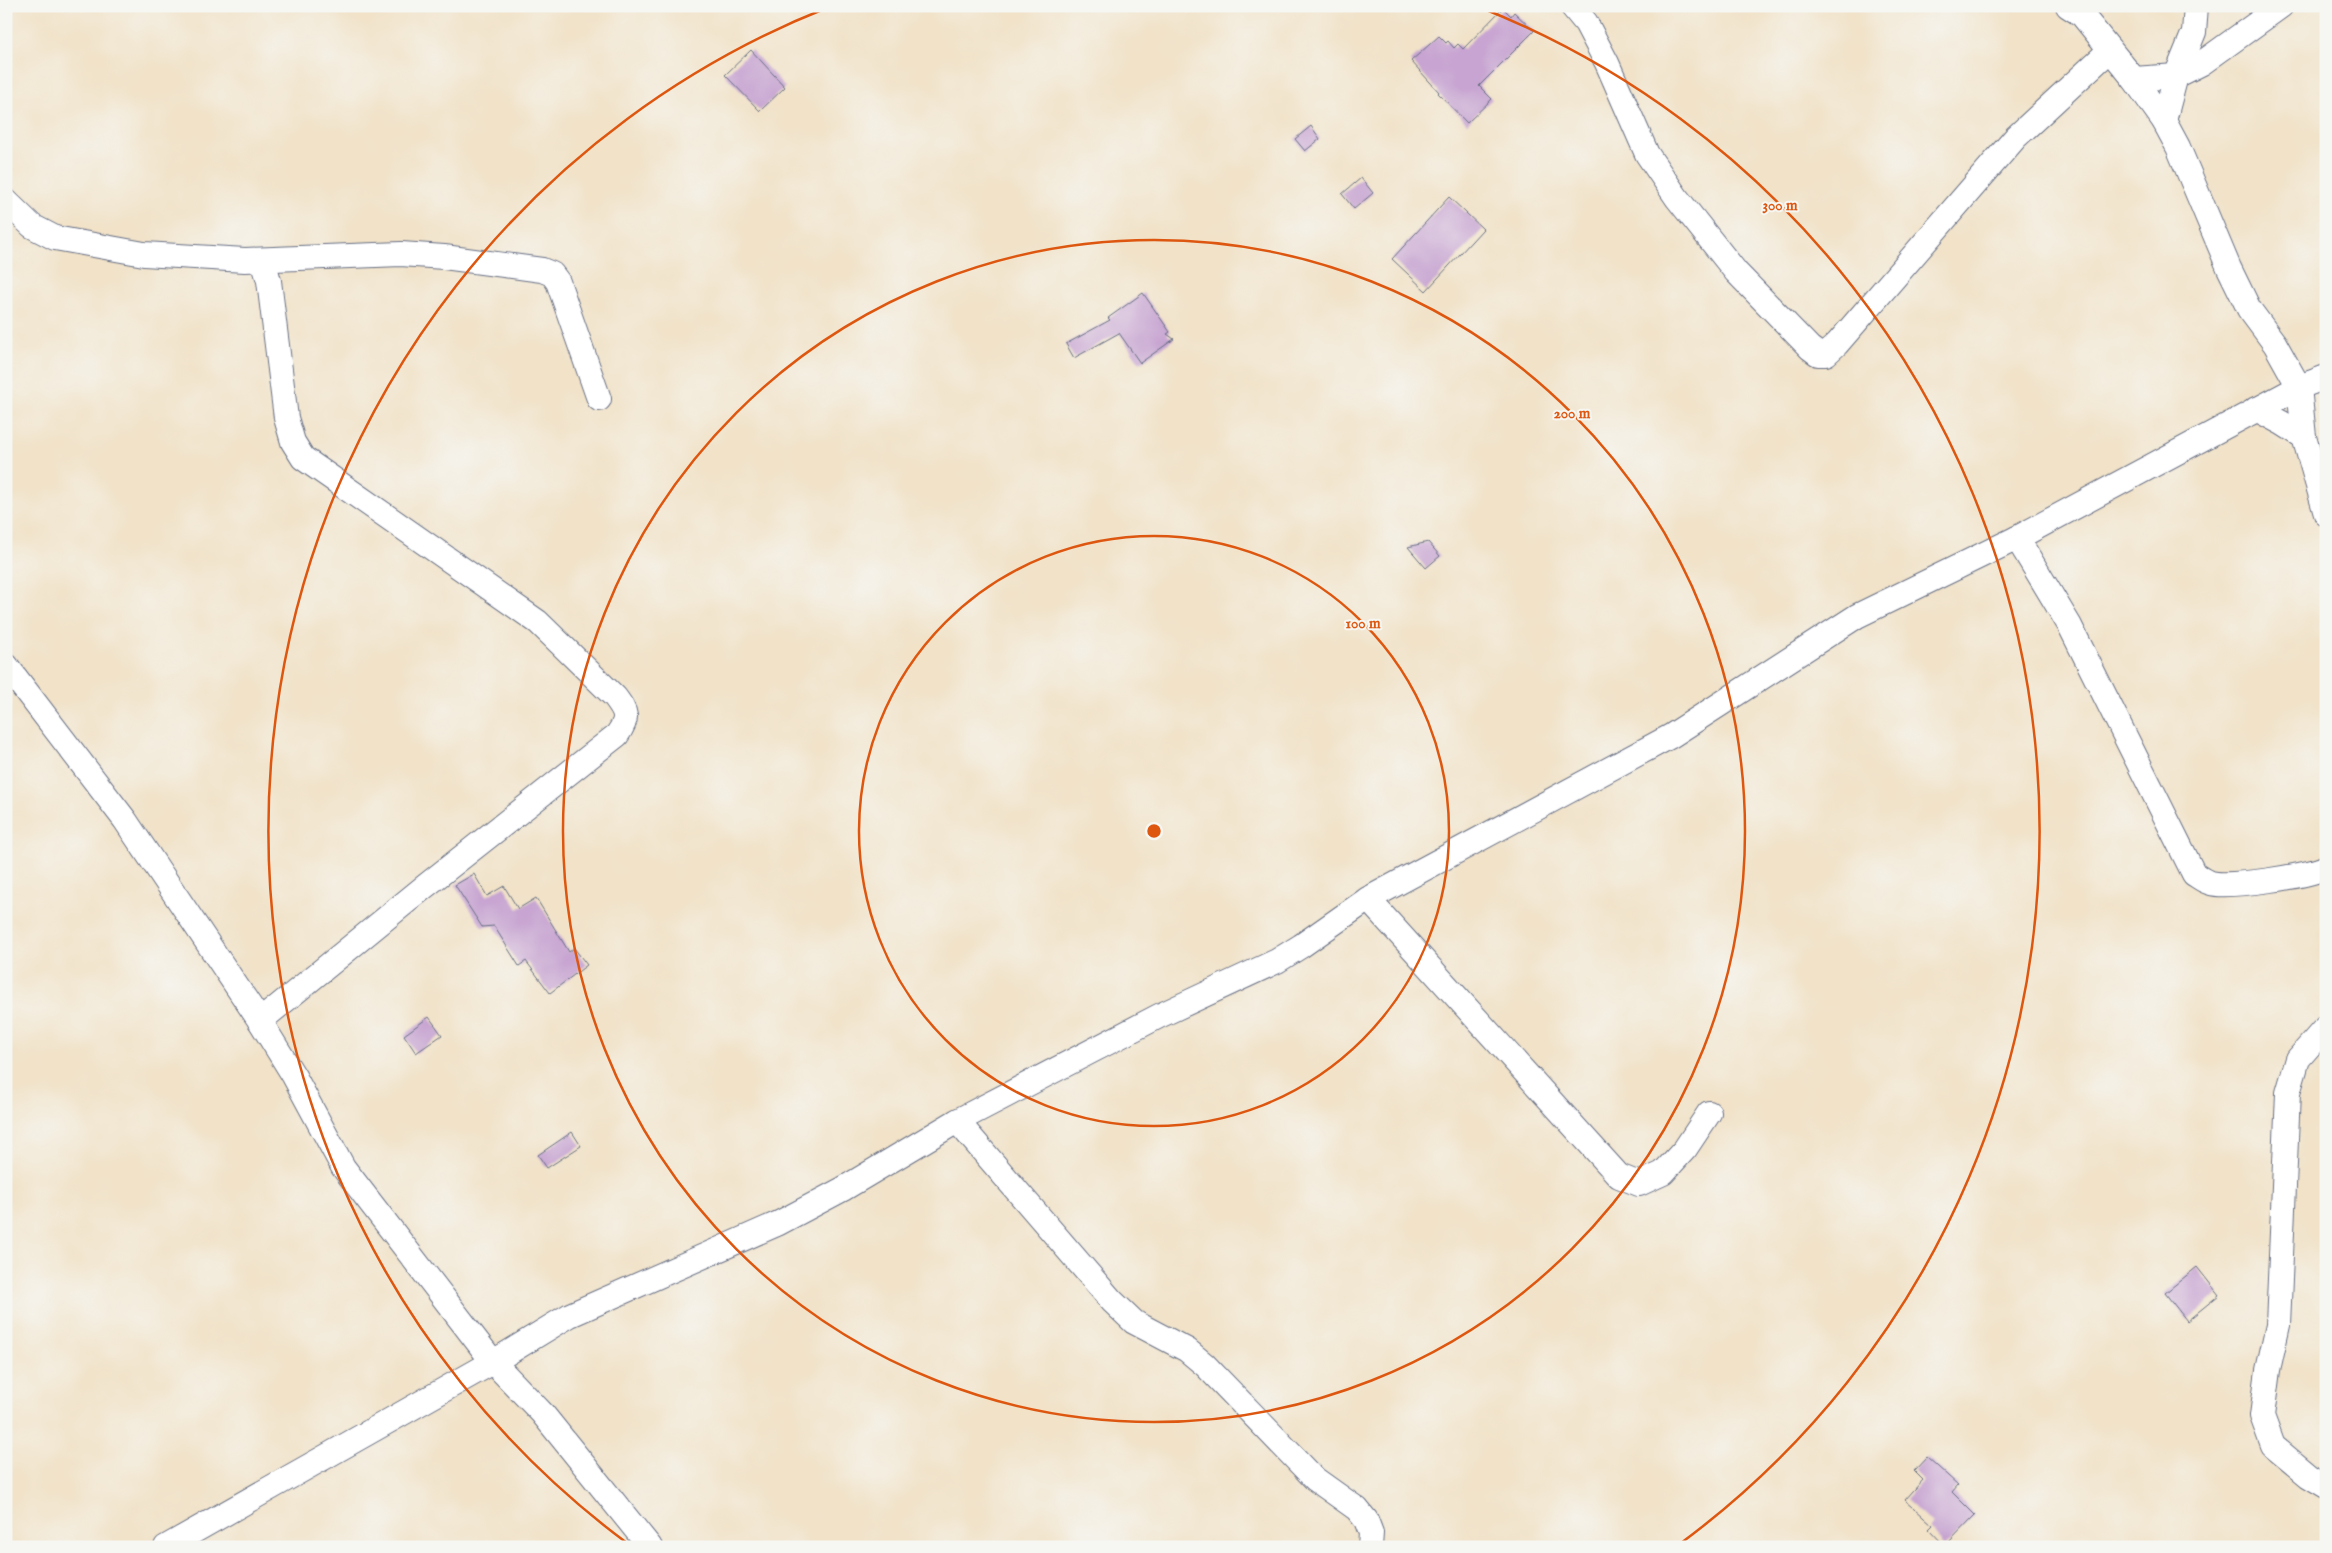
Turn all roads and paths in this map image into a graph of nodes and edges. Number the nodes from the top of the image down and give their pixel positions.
1 (1572, 6) edge
2 (2068, 6) edge
3 (2196, 6) edge
4 (2281, 6) edge
5 (2110, 50) junction
6 (2176, 76) junction
7 (2134, 79) junction
8 (2164, 121) junction
9 (6, 201) edge
10 (263, 260) junction
11 (2326, 377) edge
12 (2299, 387) junction
13 (599, 399) dead end
14 (2256, 410) junction
15 (2304, 437) junction
16 (2326, 514) edge
17 (2017, 538) junction
18 (6, 665) edge
19 (2326, 867) edge
20 (1368, 899) junction
21 (260, 1021) junction
22 (2326, 1027) edge
23 (1709, 1113) dead end
24 (956, 1121) junction
25 (493, 1362) junction
26 (2326, 1486) edge
27 (166, 1547) edge
28 (650, 1547) edge
29 (1370, 1547) edge

1 - 5 street
2 - 5 street
3 - 6 street
4 - 6 street
5 - 7 street
6 - 7 street
6 - 8 street
7 - 8 street
8 - 12 street
9 - 10 street
10 - 13 street
10 - 21 street
11 - 12 street
12 - 14 street
12 - 15 street
14 - 15 street
14 - 17 street
15 - 16 street
17 - 19 street
17 - 20 street
18 - 21 street
20 - 23 street
20 - 24 street
21 - 25 street
22 - 26 street
24 - 25 street
24 - 29 street
25 - 27 street
25 - 28 street

